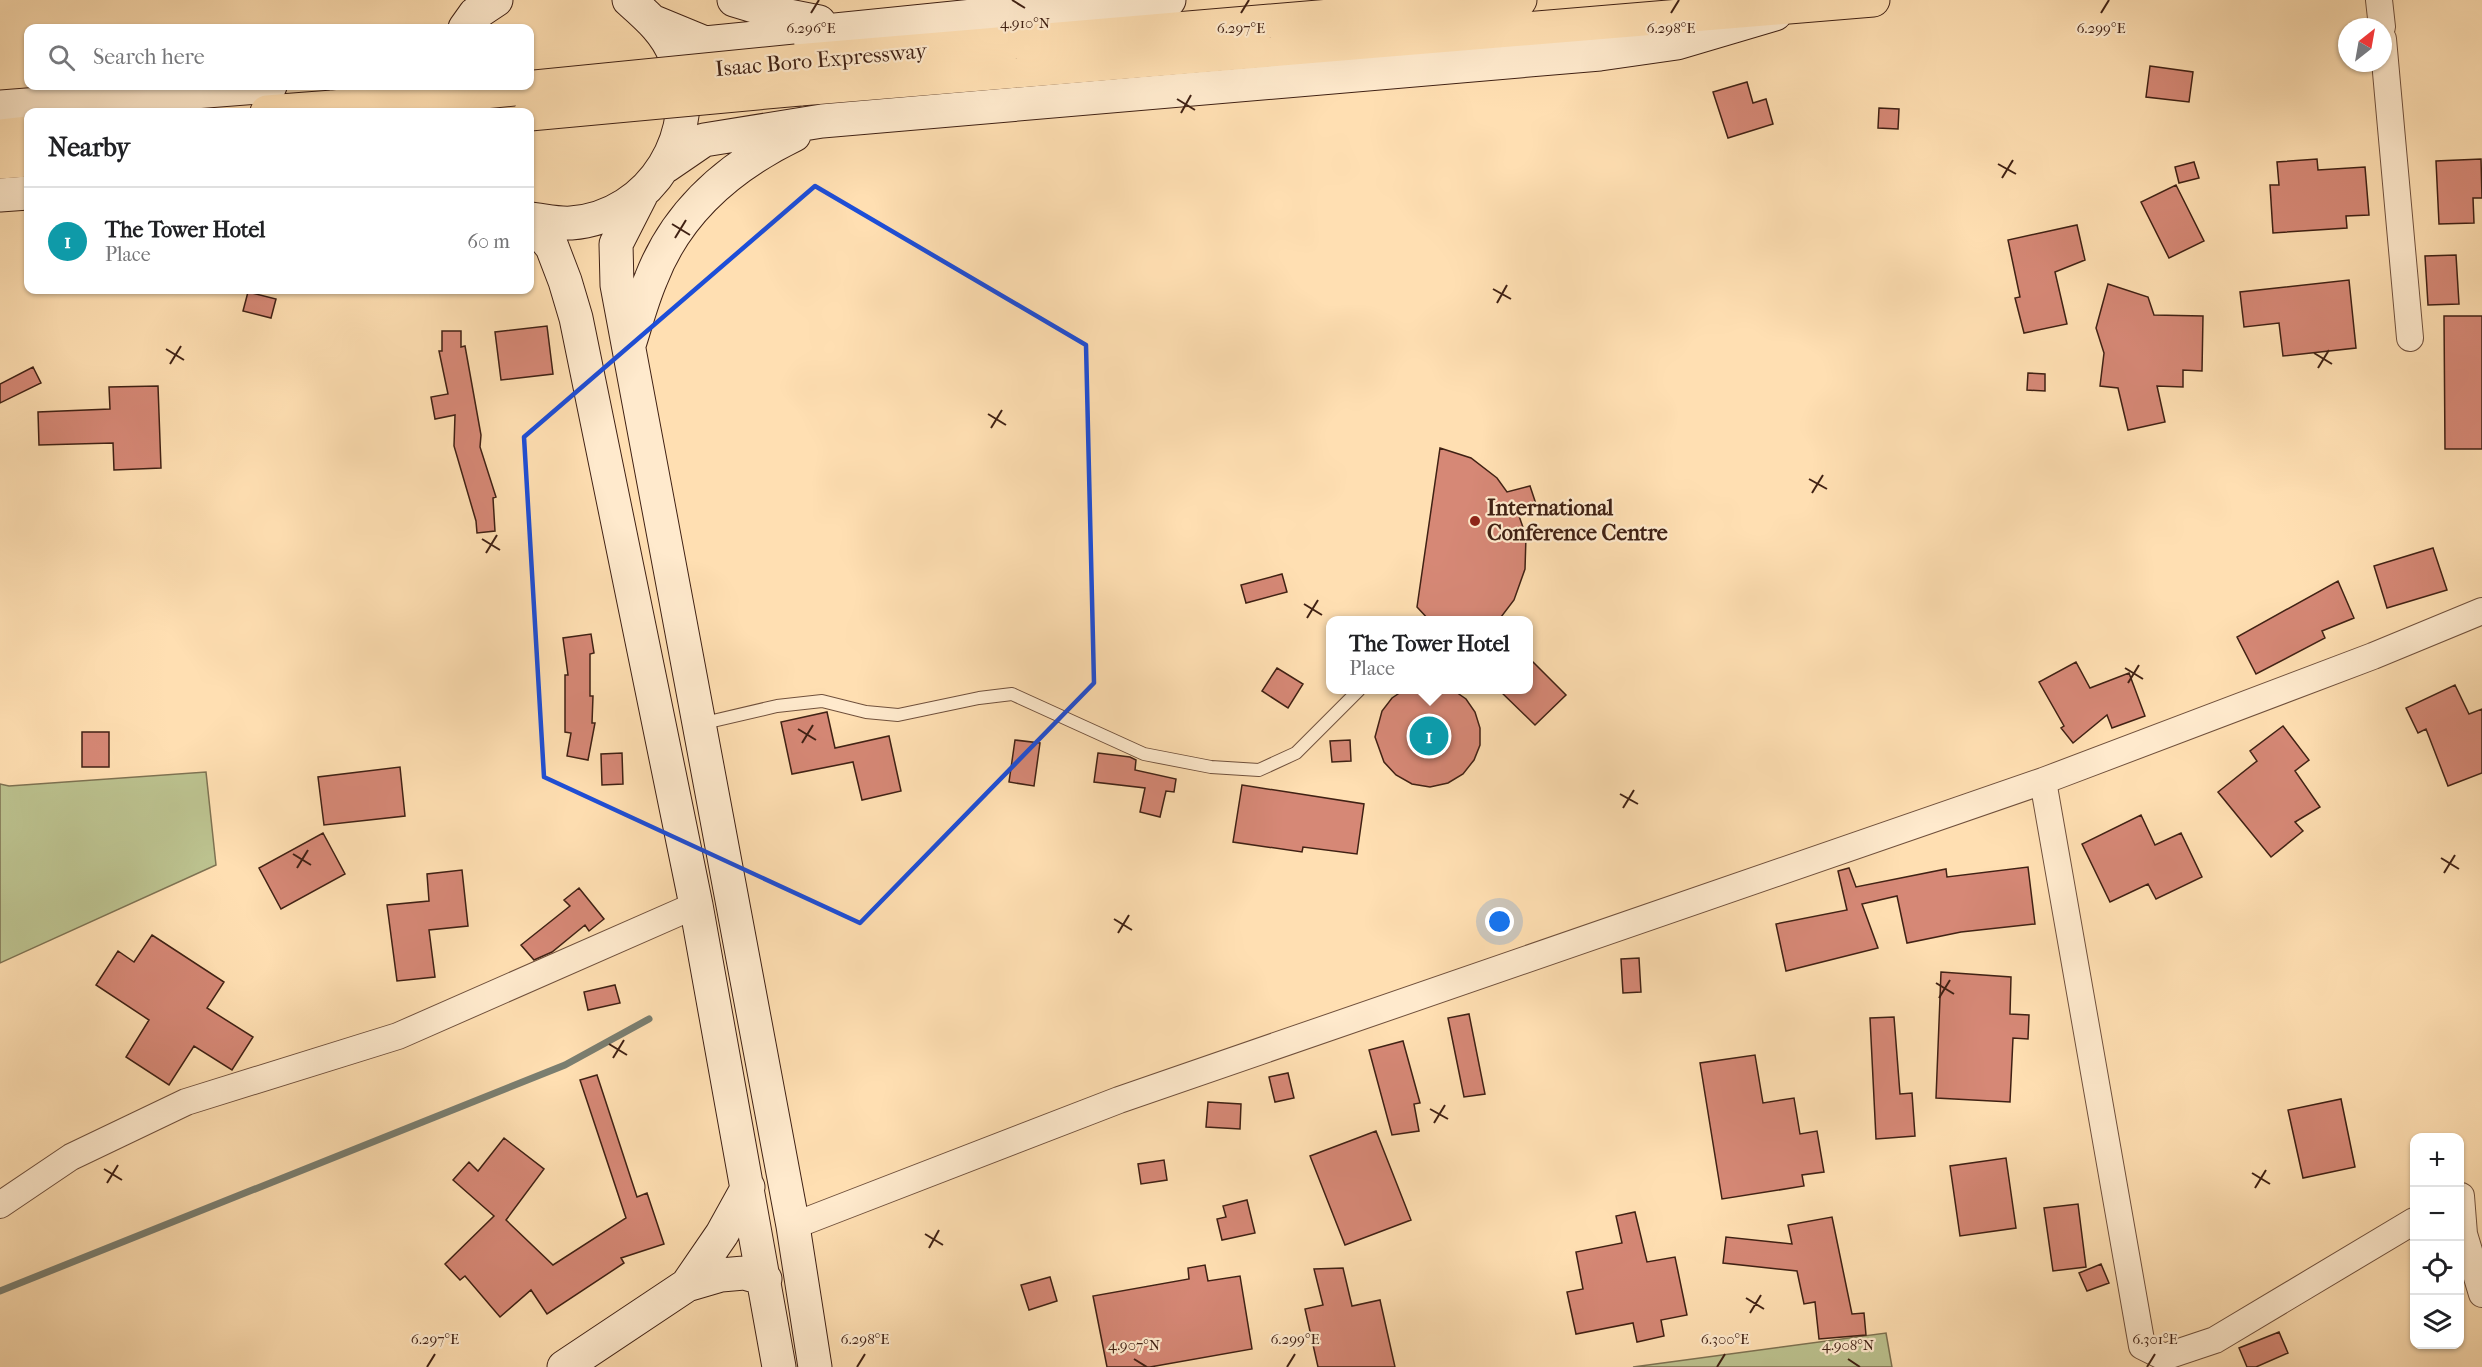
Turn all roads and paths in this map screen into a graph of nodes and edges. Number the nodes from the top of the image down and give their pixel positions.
1 (629, 0) edge
2 (734, 0) edge
3 (1158, 0) edge
4 (1520, 0) edge
5 (1873, 0) edge
6 (2379, 0) edge
7 (492, 2) edge
8 (1064, 3) edge
9 (1797, 6) junction
10 (2381, 18) edge
11 (654, 22) junction
12 (468, 24) edge
13 (1379, 27) junction
14 (853, 29) junction
15 (2386, 72) edge
16 (798, 75) junction
17 (219, 90) edge
18 (441, 90) edge
19 (0, 107) edge
20 (320, 108) edge
21 (442, 108) edge
22 (534, 113) edge
23 (822, 121) junction
24 (24, 133) edge
25 (0, 136) edge
26 (24, 160) edge
27 (0, 162) edge
28 (666, 166) junction
29 (24, 193) edge
30 (0, 195) edge
31 (641, 195) junction
32 (534, 220) edge
33 (534, 225) edge
34 (2410, 338) dead end
35 (629, 347) junction
36 (2482, 611) edge
37 (1355, 694) edge
38 (699, 724) junction
39 (2043, 782) junction
40 (696, 905) junction
41 (747, 1188) junction
42 (2468, 1193) edge
43 (0, 1206) edge
44 (2410, 1224) edge
45 (792, 1226) junction
46 (765, 1279) junction
47 (687, 1285) junction
48 (2482, 1294) edge
49 (564, 1367) edge
50 (779, 1367) edge
51 (815, 1367) edge

1 - 11 main road
2 - 14 main road
3 - 8 main road
4 - 13 main road
5 - 9 main road
6 - 10 street
7 - 12 main road
8 - 14 main road
9 - 13 main road
9 - 23 main road
11 - 14 main road
11 - 28 main road
13 - 16 main road, Isaac Boro Expressway
15 - 34 street
16 - 20 main road, Isaac Boro Expressway, bridge
16 - 22 main road, Isaac Boro Expressway, bridge
17 - 19 main road
18 - 21 main road
23 - 28 main road
23 - 35 main road
24 - 25 main road
26 - 27 main road
28 - 31 main road
29 - 30 main road
31 - 32 main road
31 - 35 main road
33 - 40 main road
35 - 38 main road
36 - 39 street
37 - 38 lane
38 - 45 main road
39 - 44 street
39 - 45 street
40 - 41 main road
40 - 43 street
41 - 46 main road
41 - 47 main road
42 - 48 street
45 - 51 main road
46 - 47 main road
46 - 50 main road
47 - 49 main road

